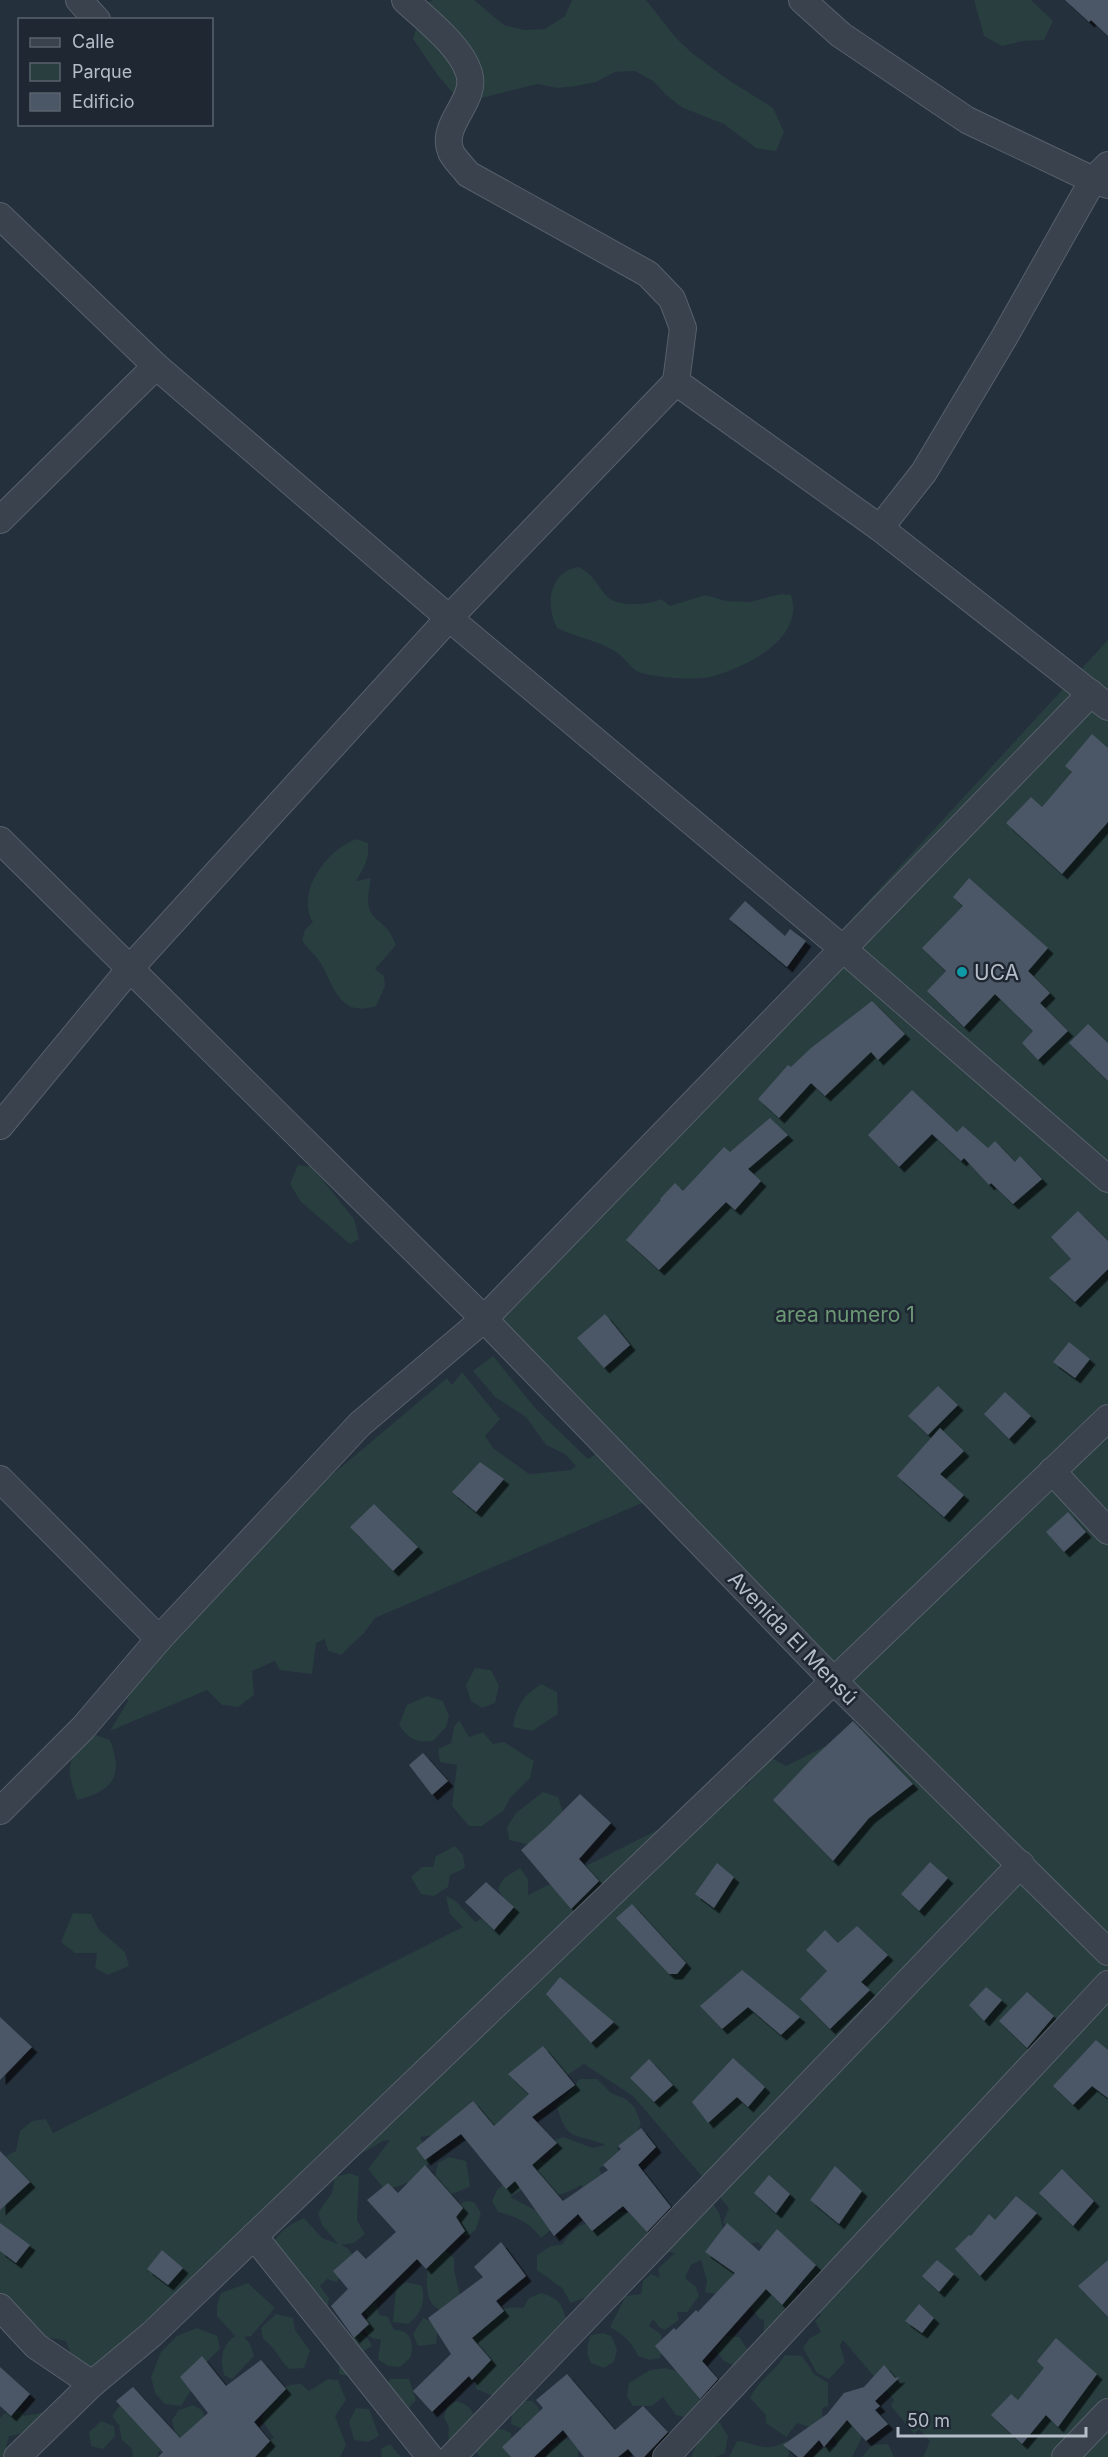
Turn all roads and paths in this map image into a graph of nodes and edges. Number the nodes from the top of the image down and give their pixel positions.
1 (79, 0) edge
2 (405, 0) edge
3 (802, 0) edge
4 (95, 18) edge
5 (1103, 177) edge
6 (0, 216) edge
7 (156, 366) junction
8 (676, 382) junction
9 (0, 520) edge
10 (880, 528) junction
11 (449, 618) junction
12 (1099, 700) edge
13 (0, 840) edge
14 (842, 948) junction
15 (130, 969) junction
16 (0, 1126) edge
17 (1108, 1179) edge
18 (484, 1318) junction
19 (1108, 1418) edge
20 (1052, 1471) junction
21 (0, 1479) edge
22 (1108, 1531) edge
23 (159, 1639) junction
24 (833, 1680) junction
25 (0, 1811) edge
26 (1021, 1864) junction
27 (1108, 1952) edge
28 (1108, 1984) edge
29 (254, 2236) junction
30 (0, 2307) edge
31 (92, 2384) junction
32 (1108, 2412) edge
33 (17, 2457) edge
34 (430, 2457) edge
35 (452, 2457) edge
36 (666, 2457) edge
37 (1065, 2457) edge

1 - 4 street
2 - 8 street
3 - 5 street
5 - 10 street
6 - 7 street
7 - 9 street
7 - 11 street
8 - 10 street
8 - 11 street
10 - 12 street
11 - 14 street
11 - 15 street
12 - 14 street
13 - 15 street, Avenida El Mensú
14 - 17 street
14 - 18 street
15 - 16 street
15 - 18 street, Avenida El Mensú
18 - 23 street
18 - 24 street, Avenida El Mensú
19 - 20 street
20 - 22 street
20 - 24 street
21 - 23 street
23 - 25 street
24 - 26 street, Avenida El Mensú
24 - 29 street
26 - 27 street, Avenida El Mensú
26 - 35 street
28 - 36 street
29 - 31 street
29 - 34 street
30 - 31 street
31 - 33 street
32 - 37 street

